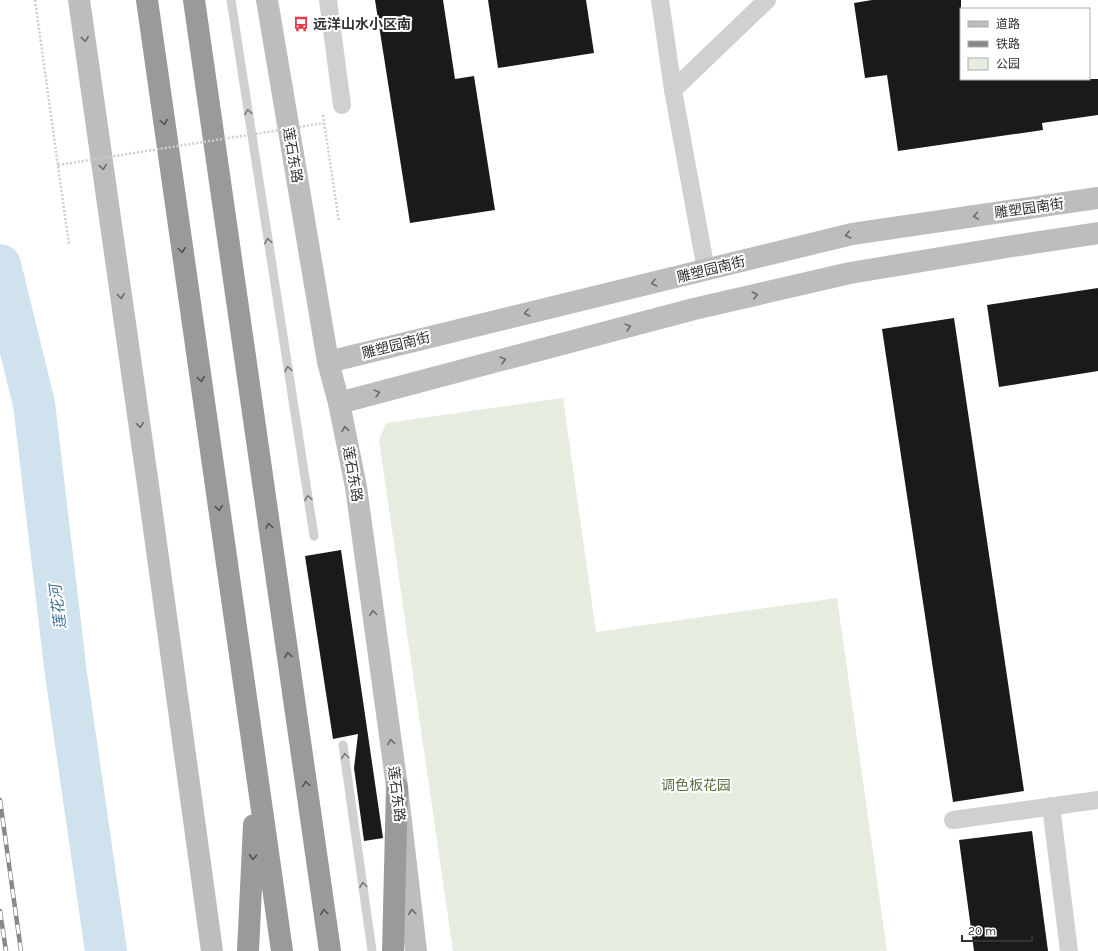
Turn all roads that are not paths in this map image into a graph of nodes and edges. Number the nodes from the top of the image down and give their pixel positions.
1 (79, 0) edge
2 (141, 0) edge
3 (147, 0) edge
4 (194, 0) edge
5 (231, 0) edge
6 (267, 0) edge
7 (328, 0) edge
8 (660, 0) edge
9 (767, 0) edge
10 (160, 89) junction
11 (673, 90) junction
12 (342, 105) dead end
13 (1098, 198) edge
14 (1098, 233) edge
15 (706, 270) junction
16 (328, 362) junction
17 (339, 403) junction
18 (314, 536) dead end
19 (343, 745) dead end
20 (257, 776) junction
21 (397, 787) junction
22 (1098, 800) edge
23 (1051, 806) junction
24 (953, 820) dead end
25 (212, 951) edge
26 (248, 951) edge
27 (282, 951) edge
28 (330, 951) edge
29 (372, 951) edge
30 (393, 951) edge
31 (416, 951) edge
32 (1069, 951) edge

1 -> 25 street
2 - 10 highway
3 - 10 highway
28 -> 4 highway
18 -> 5 lane
6 - 16 street, 莲石东路
7 - 12 street
8 - 11 street
9 - 11 street
10 -> 20 highway
11 - 15 street
13 -> 15 street, 雕塑园南街
17 -> 14 street
15 -> 16 street, 雕塑园南街
16 - 17 street, 莲石东路
21 -> 17 street, 莲石东路
29 -> 19 lane
20 -> 26 highway
20 - 27 highway
21 - 30 highway
31 -> 21 street, 莲石东路
22 - 23 street
23 - 24 street
23 - 32 street

